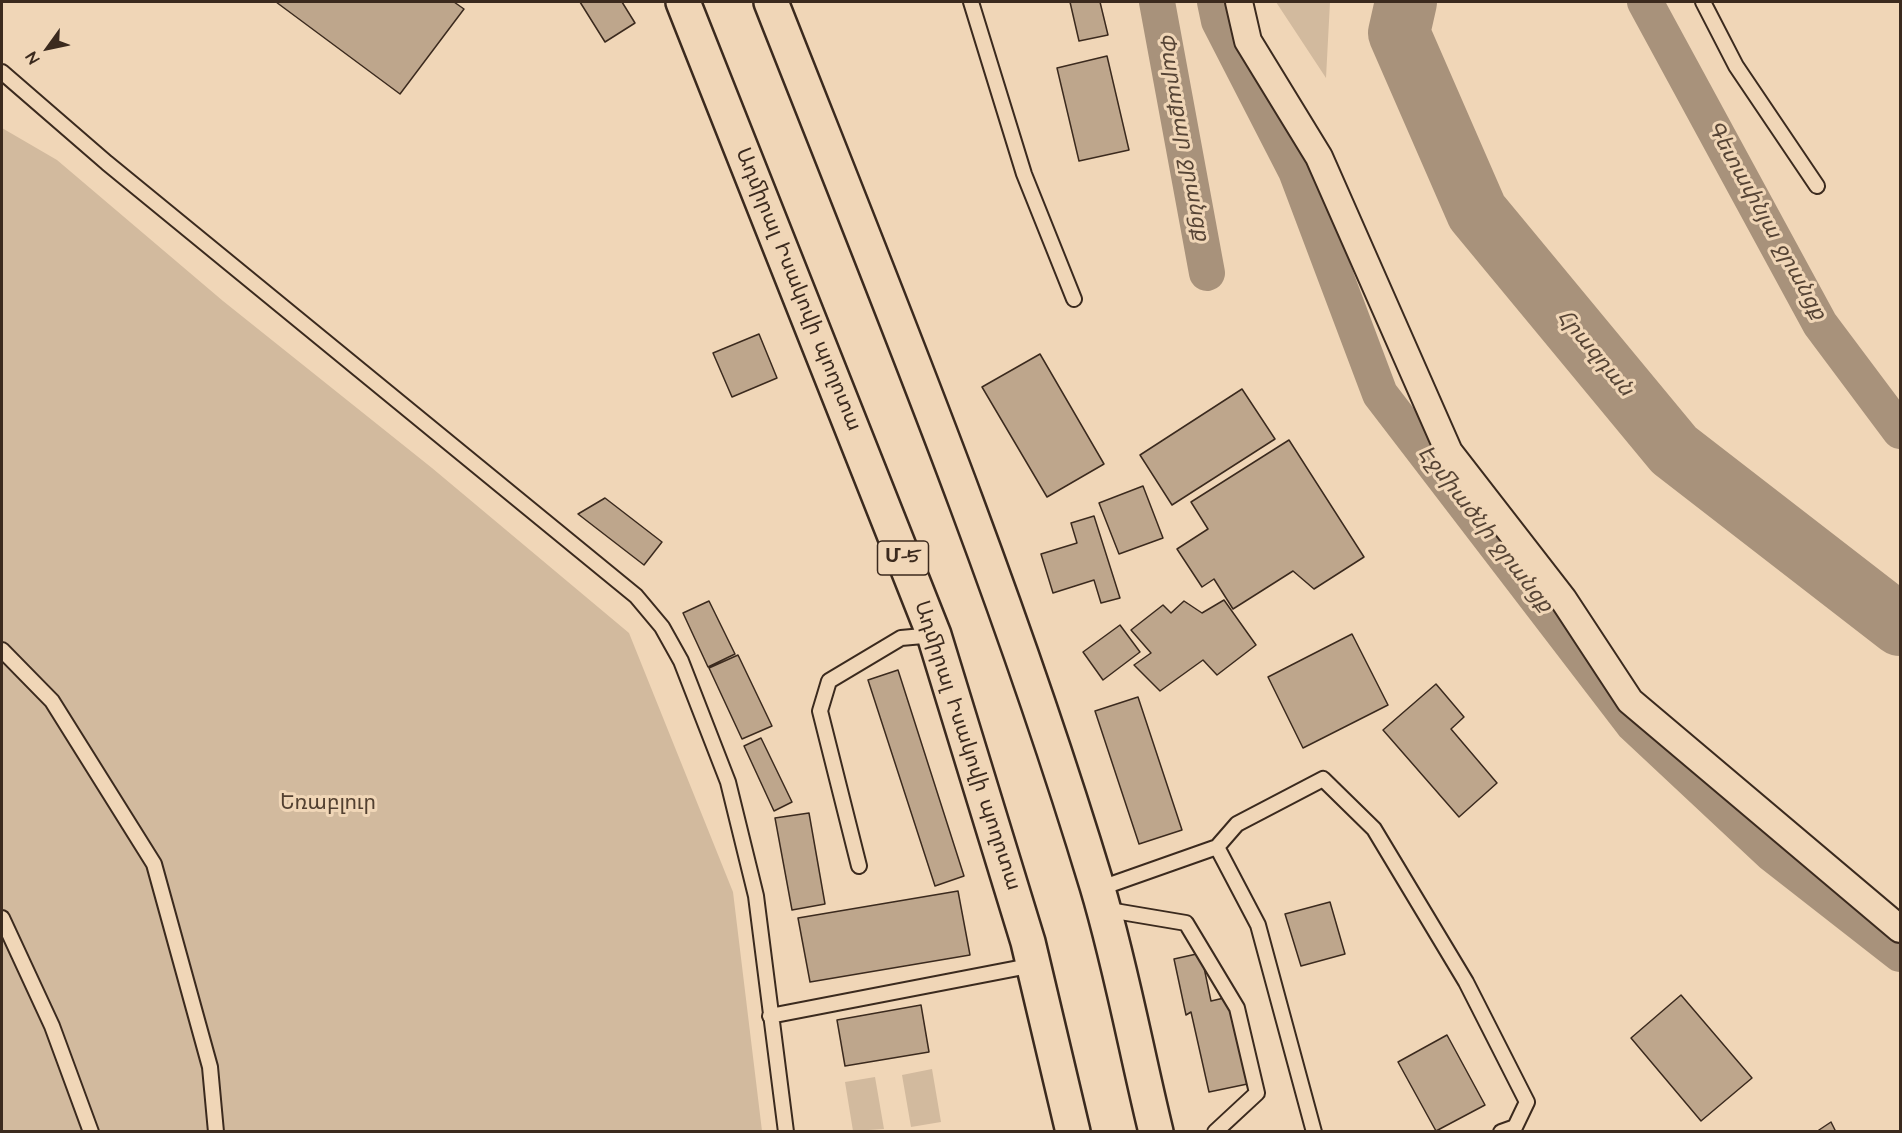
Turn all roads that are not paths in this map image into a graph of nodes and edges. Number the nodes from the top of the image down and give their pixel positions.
1 (683, 2) edge
2 (771, 2) edge
3 (971, 2) edge
4 (1239, 2) edge
5 (1703, 2) edge
6 (2, 72) edge
7 (1817, 186) dead end
8 (1074, 299) dead end
9 (934, 635) junction
10 (2, 650) edge
11 (1217, 848) junction
12 (859, 867) dead end
13 (1100, 899) junction
14 (2, 918) edge
15 (1900, 929) edge
16 (1034, 965) junction
17 (770, 1016) junction
18 (91, 1131) edge
19 (216, 1131) edge
20 (786, 1131) edge
21 (1074, 1131) edge
22 (1156, 1131) edge
23 (1215, 1131) edge
24 (1314, 1131) edge
25 (1501, 1131) edge

1 - 9 highway, Ադմիրալ Իսակովի պողոտա / Մ-5
2 - 13 highway
3 - 8 lane
4 - 15 street
5 - 7 lane
6 - 17 lane
9 - 12 lane
9 - 16 highway, Ադմիրալ Իսակովի պողոտա / Մ-5
10 - 19 lane
11 - 13 lane
11 - 24 lane
11 - 25 lane
13 - 22 highway
13 - 23 lane
14 - 18 lane
16 - 17 lane
16 - 21 highway, Ադմիրալ Իսակովի պողոտա / Մ-5
17 - 20 lane

